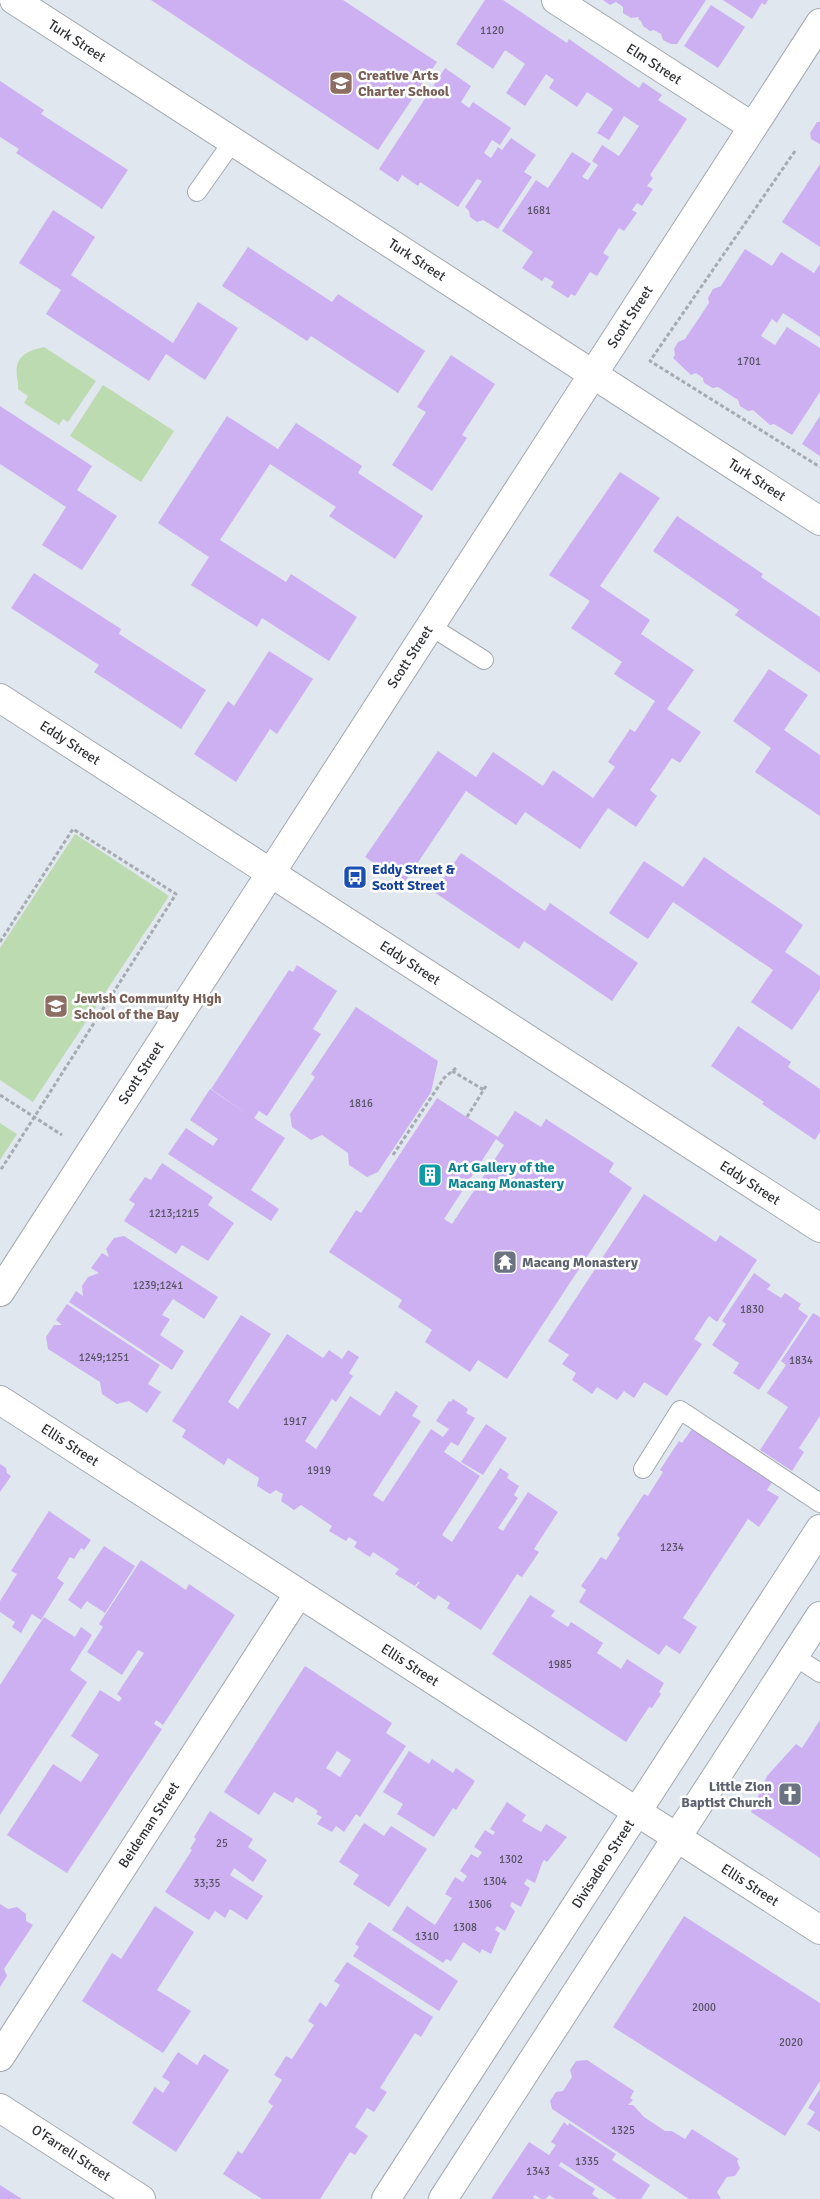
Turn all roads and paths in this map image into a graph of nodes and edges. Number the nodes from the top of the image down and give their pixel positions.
1 (14, 0) edge
2 (556, 0) edge
3 (820, 23) edge
4 (753, 127) junction
5 (233, 141) junction
6 (795, 151) dead end
7 (197, 192) dead end
8 (593, 374) junction
9 (820, 467) edge
10 (820, 521) edge
11 (430, 626) junction
12 (484, 660) dead end
13 (0, 698) edge
14 (270, 873) junction
15 (0, 942) edge
16 (456, 1068) dead end
17 (452, 1071) junction
18 (0, 1095) edge
19 (34, 1117) junction
20 (467, 1117) dead end
21 (393, 1155) dead end
22 (0, 1171) edge
23 (820, 1228) edge
24 (0, 1292) edge
25 (0, 1400) edge
26 (642, 1469) dead end
27 (820, 1503) edge
28 (820, 1529) edge
29 (299, 1593) junction
30 (820, 1616) edge
31 (794, 1656) junction
32 (820, 1672) edge
33 (637, 1812) junction
34 (677, 1838) junction
35 (820, 1930) edge
36 (0, 2057) edge
37 (0, 2108) edge
38 (141, 2199) edge
39 (386, 2199) edge
40 (443, 2199) edge

1 - 5 street, Turk Street
2 - 4 street, Elm Street
3 - 4 street, Scott Street
4 - 8 street, Scott Street
5 - 7 lane
5 - 8 street, Turk Street
6 - 9 path
8 - 10 street, Turk Street
8 - 11 street, Scott Street
11 - 12 lane
11 - 14 street, Scott Street
13 - 14 street, Eddy Street
14 - 23 street, Eddy Street
14 - 24 street, Scott Street
15 - 19 path
16 - 17 path
17 - 20 path
17 - 21 path
18 - 19 path
19 - 22 path
25 - 29 street, Ellis Street
26 - 27 lane
28 - 33 street, Divisadero Street
29 - 33 street, Ellis Street
29 - 36 street, Beideman Street
30 - 31 street
31 - 32 lane
31 - 34 street
33 - 34 street, Ellis Street
33 - 39 street, Divisadero Street
34 - 35 street, Ellis Street
34 - 40 street
37 - 38 street, O'Farrell Street

